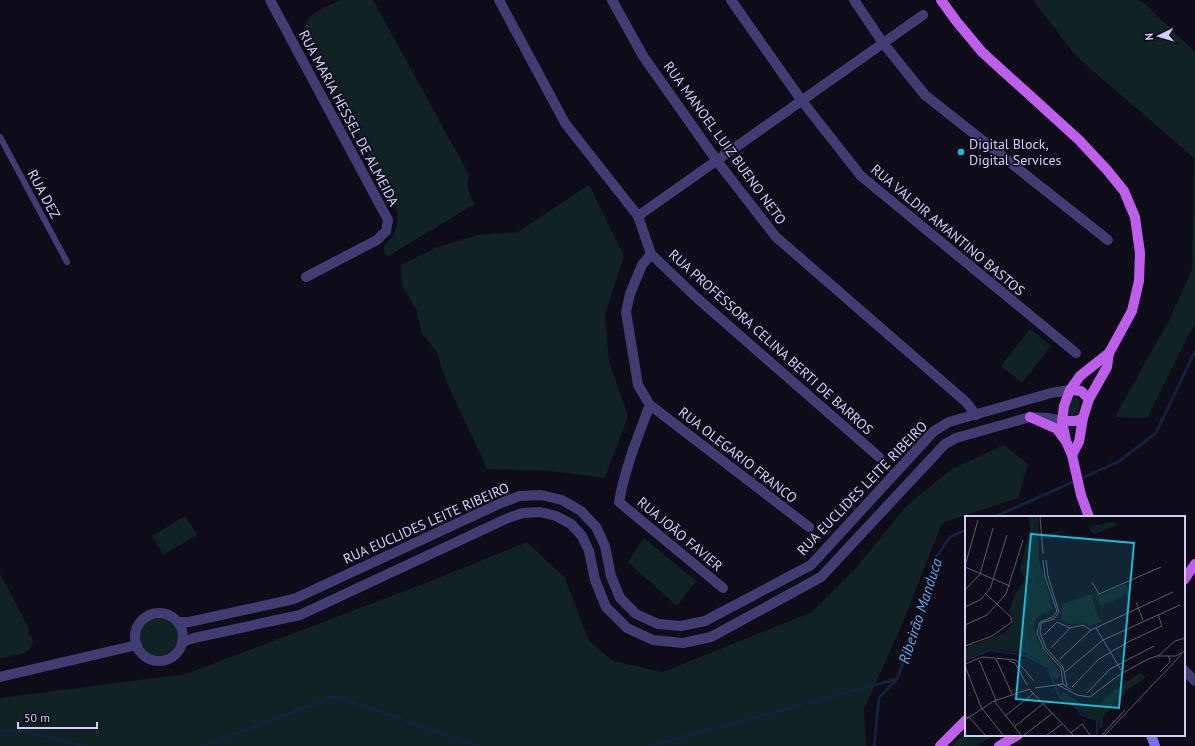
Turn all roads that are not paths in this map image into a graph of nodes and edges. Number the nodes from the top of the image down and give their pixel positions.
1 (270, 0) edge
2 (499, 0) edge
3 (612, 0) edge
4 (731, 0) edge
5 (854, 0) edge
6 (941, 0) edge
7 (923, 15) dead end
8 (884, 43) junction
9 (802, 101) junction
10 (0, 137) edge
11 (717, 161) junction
12 (638, 216) junction
13 (1108, 240) dead end
14 (651, 254) junction
15 (67, 262) dead end
16 (306, 277) dead end
17 (1076, 353) dead end
18 (1109, 353) junction
19 (1070, 390) junction
20 (1089, 399) junction
21 (650, 405) junction
22 (990, 411) junction
23 (976, 415) junction
24 (1030, 417) junction
25 (1083, 418) junction
26 (963, 419) junction
27 (1062, 421) junction
28 (994, 428) junction
29 (968, 435) junction
30 (1066, 441) junction
31 (879, 457) dead end
32 (1073, 458) junction
33 (1089, 516) edge
34 (809, 527) dead end
35 (823, 551) junction
36 (835, 562) junction
37 (1195, 564) edge
38 (1185, 579) edge
39 (723, 588) dead end
40 (178, 622) junction
41 (182, 642) junction
42 (137, 645) junction
43 (1185, 671) edge
44 (0, 677) edge
45 (1195, 681) edge
46 (965, 721) edge
47 (1016, 736) edge
48 (1152, 736) edge
49 (940, 746) edge
50 (999, 746) edge
51 (1155, 746) edge

1 - 16 street, RUA MARIA HESSEL DE ALMEIDA
2 - 12 street, RUA PROFESSORA CELINA BERTI DE BARROS
3 - 11 street, RUA MANOEL LUIZ BUENO NETO
4 - 9 street, RUA VALDIR AMANTINO BASTOS
5 - 8 street
6 - 18 main road
7 - 8 street
8 - 9 street
8 - 13 street
9 - 11 street
9 - 17 street, RUA VALDIR AMANTINO BASTOS
10 - 15 lane, RUA DEZ
11 - 12 street
11 - 23 street, RUA MANOEL LUIZ BUENO NETO
12 - 14 street, RUA PROFESSORA CELINA BERTI DE BARROS
14 - 21 street
14 - 31 street, RUA PROFESSORA CELINA BERTI DE BARROS
18 - 19 main road
18 - 20 main road
19 - 20 main road
19 - 22 street, RUA EUCLIDES LEITE RIBEIRO
19 - 27 main road
20 - 25 main road
21 - 34 street, RUA OLEGARIO FRANCO
21 - 39 street, RUA JOÃO FAVIER
22 - 23 street, RUA EUCLIDES LEITE RIBEIRO
22 - 28 street
23 - 26 street, RUA EUCLIDES LEITE RIBEIRO
24 - 27 street, RUA EUCLIDES LEITE RIBEIRO
24 - 28 street, RUA EUCLIDES LEITE RIBEIRO
24 - 30 main road
25 - 27 main road
25 - 32 main road
26 - 29 street
26 - 35 street, RUA EUCLIDES LEITE RIBEIRO
27 - 30 main road
28 - 29 street, RUA EUCLIDES LEITE RIBEIRO
29 - 36 street, RUA EUCLIDES LEITE RIBEIRO
30 - 32 main road
32 - 33 main road
35 - 36 street
35 - 40 street, RUA EUCLIDES LEITE RIBEIRO
36 - 41 street, RUA EUCLIDES LEITE RIBEIRO
37 - 38 main road
40 - 41 street
40 - 42 street
41 - 42 street
42 - 44 street
43 - 45 street
46 - 49 main road
47 - 50 main road
48 - 51 main road

